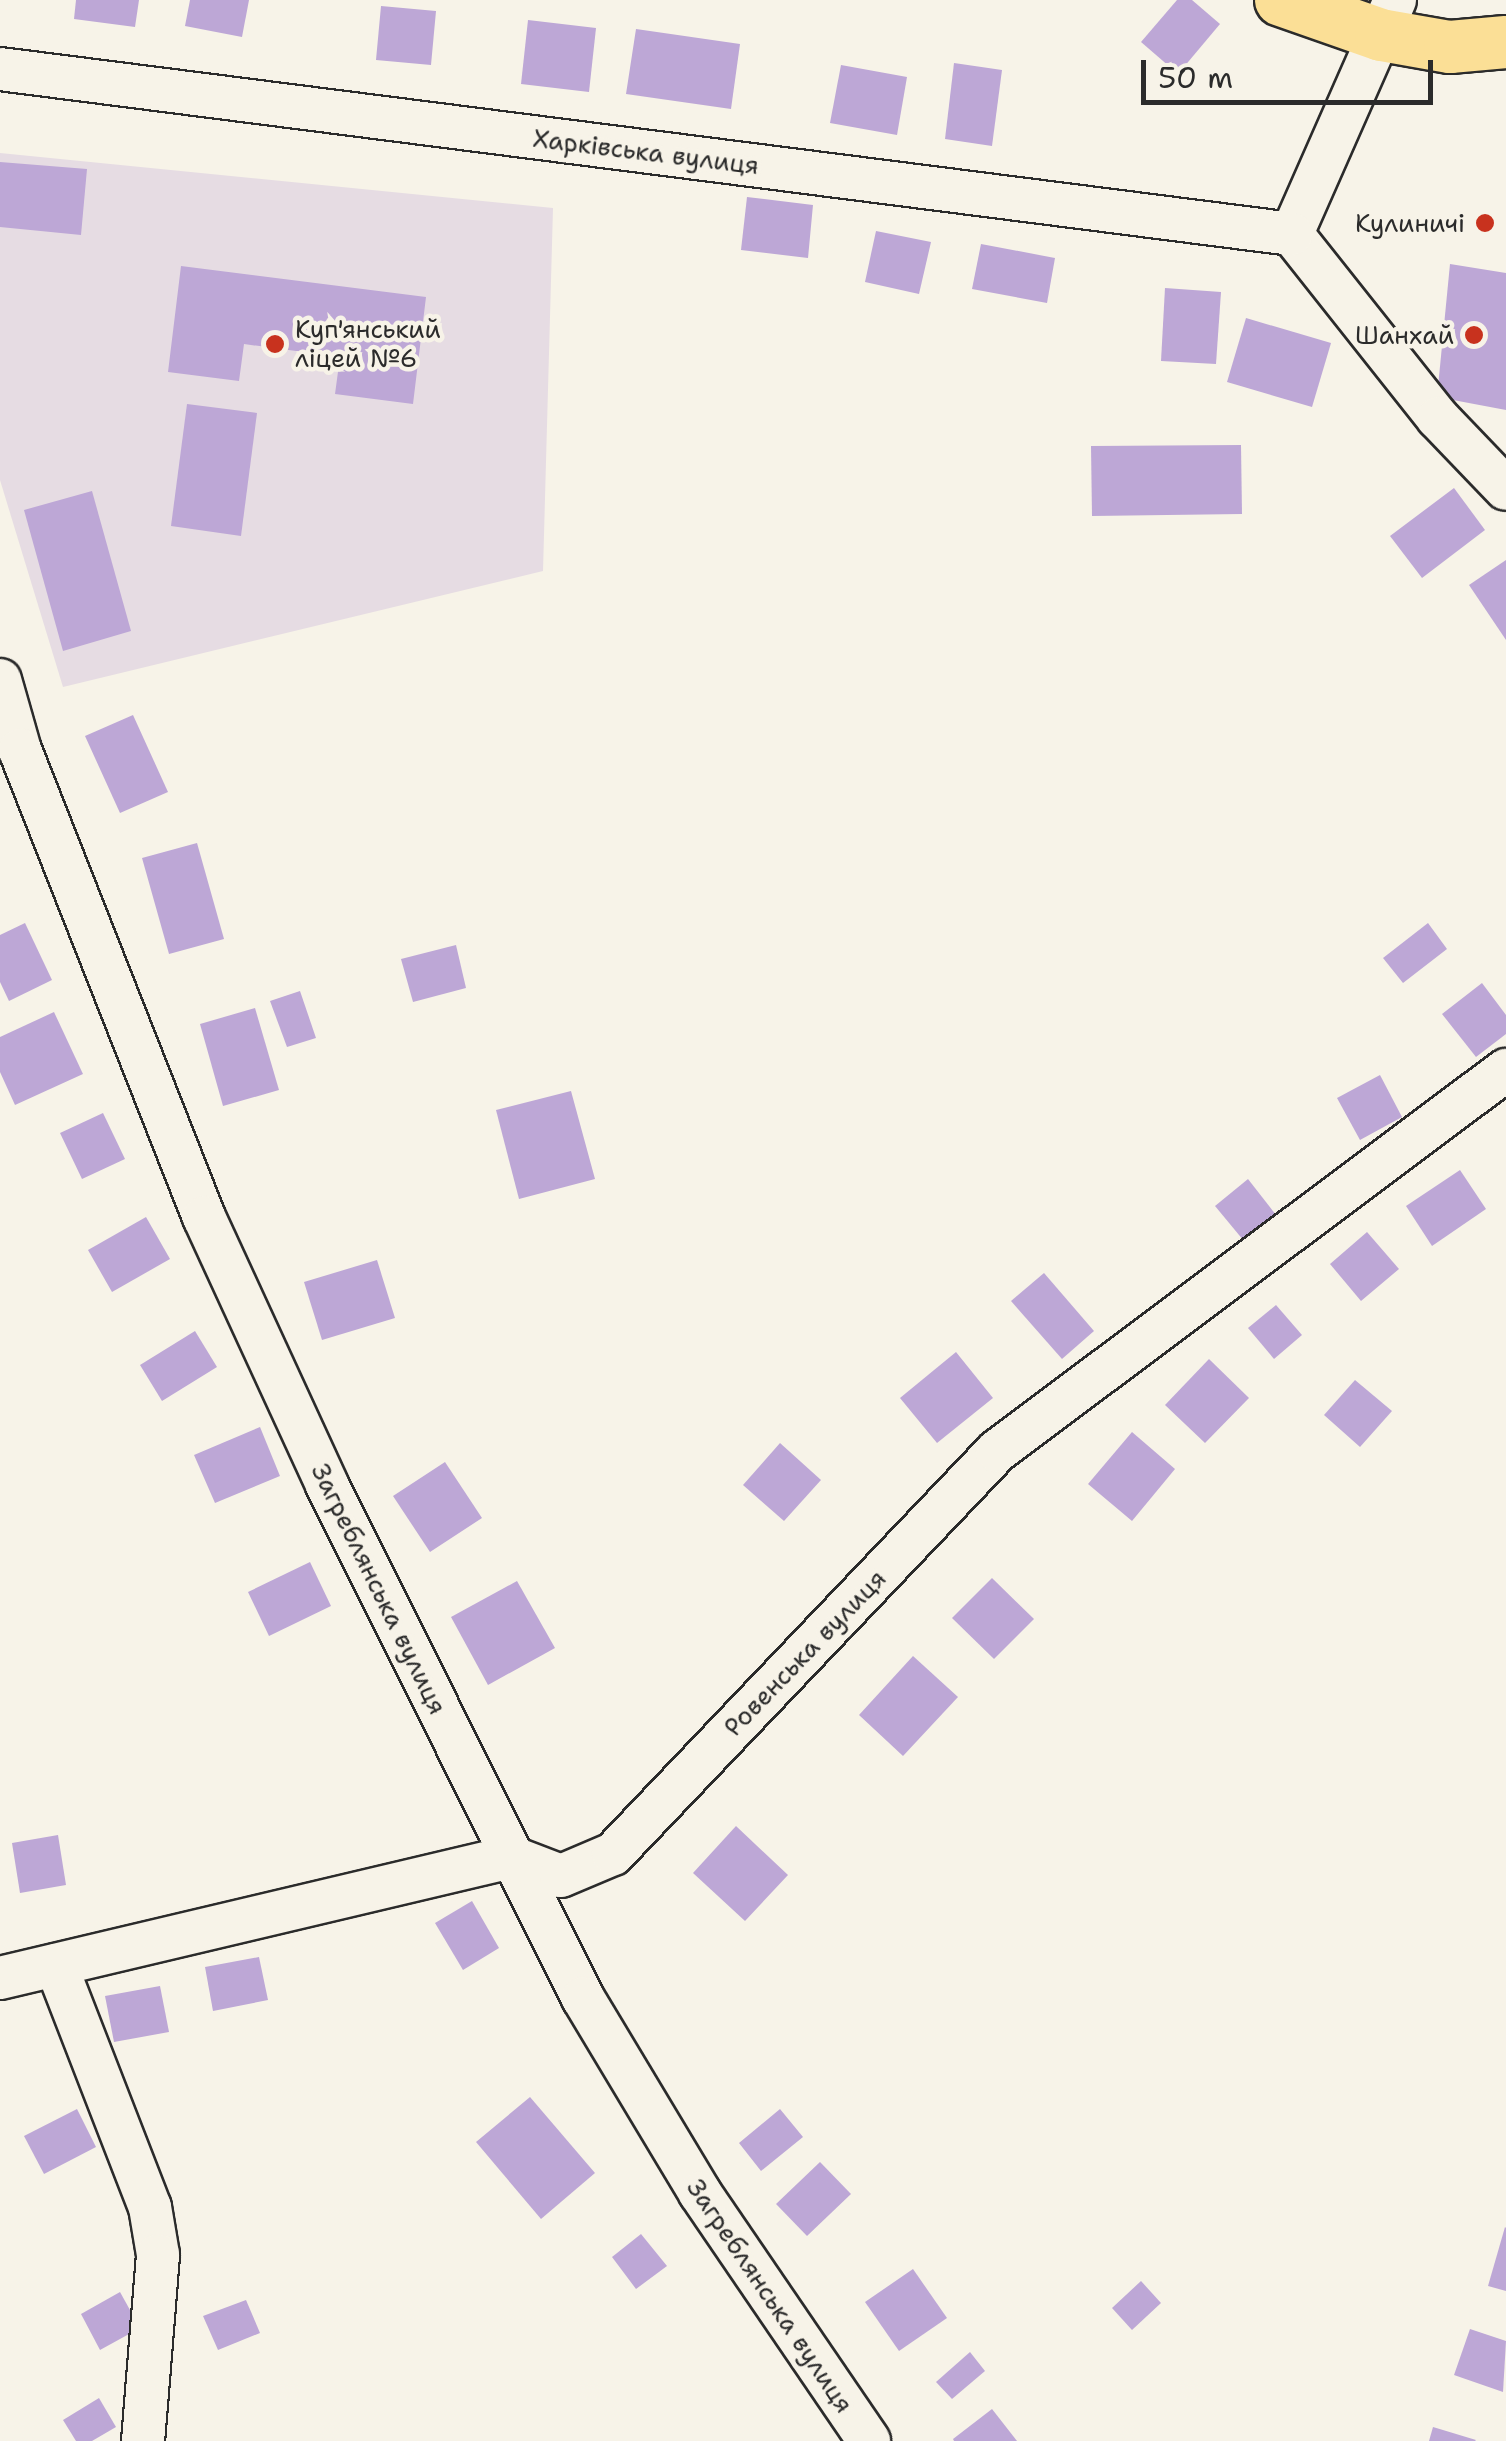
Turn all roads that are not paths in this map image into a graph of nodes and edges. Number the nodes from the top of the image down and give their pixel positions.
1 (1281, 0) edge
2 (1388, 18) edge
3 (1506, 42) edge
4 (0, 69) edge
5 (1292, 234) junction
6 (1506, 488) edge
7 (0, 680) edge
8 (1506, 1070) edge
9 (511, 1856) junction
10 (56, 1965) junction
11 (0, 1978) edge
12 (143, 2441) edge
13 (869, 2441) edge

1 - 2 main road
2 - 3 main road
2 - 5 street
4 - 5 street, Харківська вулиця
5 - 6 street
7 - 9 street, Загреблянська вулиця
8 - 9 street, Ровенська вулиця
9 - 10 street
9 - 13 street, Загреблянська вулиця
10 - 11 street
10 - 12 street

